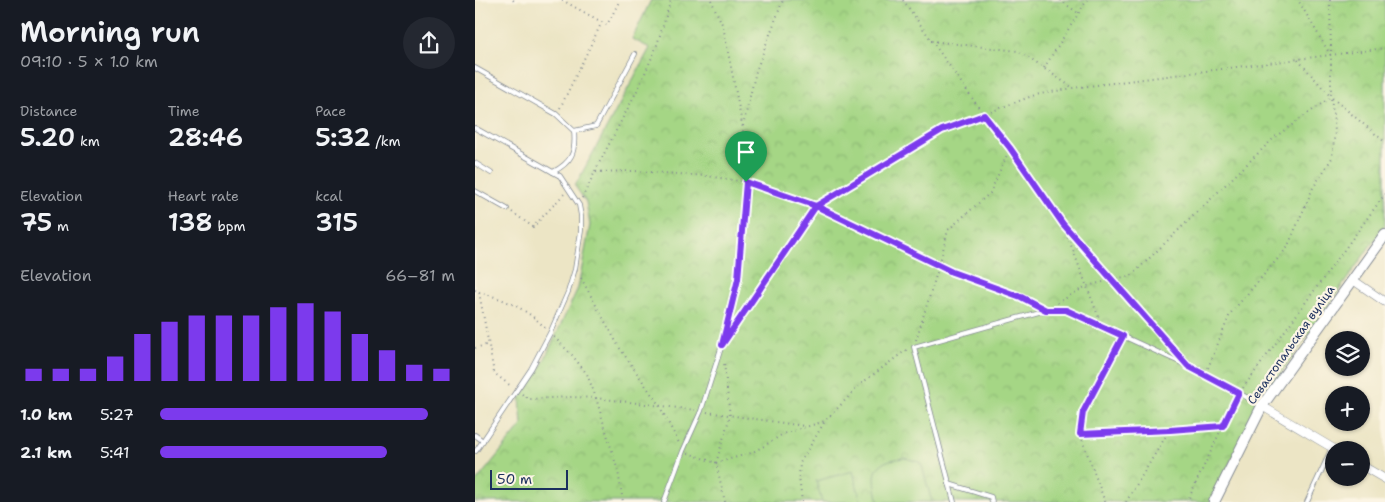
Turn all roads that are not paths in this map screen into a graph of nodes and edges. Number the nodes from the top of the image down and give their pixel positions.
1 (635, 54) dead end
2 (475, 68) edge
3 (475, 129) edge
4 (574, 131) junction
5 (475, 163) edge
6 (553, 172) junction
7 (491, 173) dead end
8 (475, 191) edge
9 (507, 209) road end
10 (1385, 235) edge
11 (1353, 280) junction
12 (1385, 302) edge
13 (722, 345) road end
14 (1261, 406) junction
15 (475, 435) edge
16 (483, 441) junction
17 (1325, 444) edge
18 (476, 451) edge
19 (1325, 467) edge
20 (1370, 470) edge
21 (1385, 479) edge
22 (949, 484) junction
23 (664, 502) edge
24 (954, 502) edge
25 (992, 502) edge
26 (1214, 502) edge
27 (1307, 502) edge

1 - 4 lane
2 - 4 lane
3 - 6 lane
4 - 6 lane
5 - 7 lane
6 - 16 lane
8 - 9 lane
10 - 11 street, Севастопальская вуліца
11 - 12 street
11 - 14 street, Севастопальская вуліца
13 - 23 lane
14 - 17 street
14 - 22 lane
14 - 26 street, Севастопальская вуліца
15 - 16 lane
16 - 18 lane
19 - 27 lane
20 - 21 street
22 - 24 lane
22 - 25 lane

